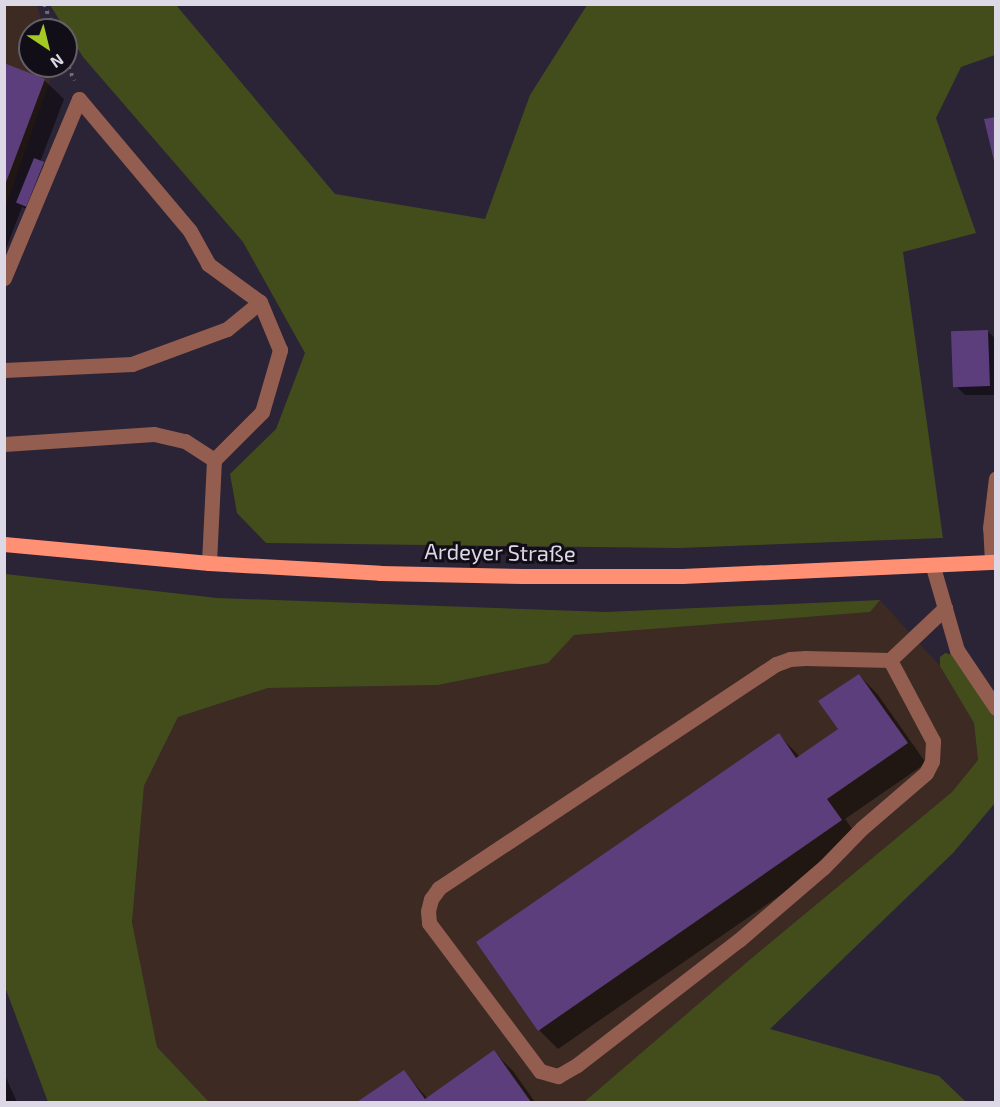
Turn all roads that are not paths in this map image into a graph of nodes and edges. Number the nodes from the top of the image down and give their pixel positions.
1 (4, 279) edge
2 (260, 302) junction
3 (4, 370) edge
4 (4, 444) edge
5 (214, 460) junction
6 (996, 478) edge
7 (4, 544) edge
8 (994, 562) edge
9 (209, 563) junction
10 (933, 567) junction
11 (945, 608) junction
12 (890, 660) junction
13 (996, 708) edge

1 - 2 lane
2 - 3 lane
2 - 5 lane
4 - 5 lane
5 - 9 lane
6 - 8 lane
7 - 9 main road, Ardeyer Straße
8 - 10 main road, Ardeyer Straße
9 - 10 main road, Ardeyer Straße
10 - 11 lane
11 - 12 lane
11 - 13 lane
12 - 12 lane

